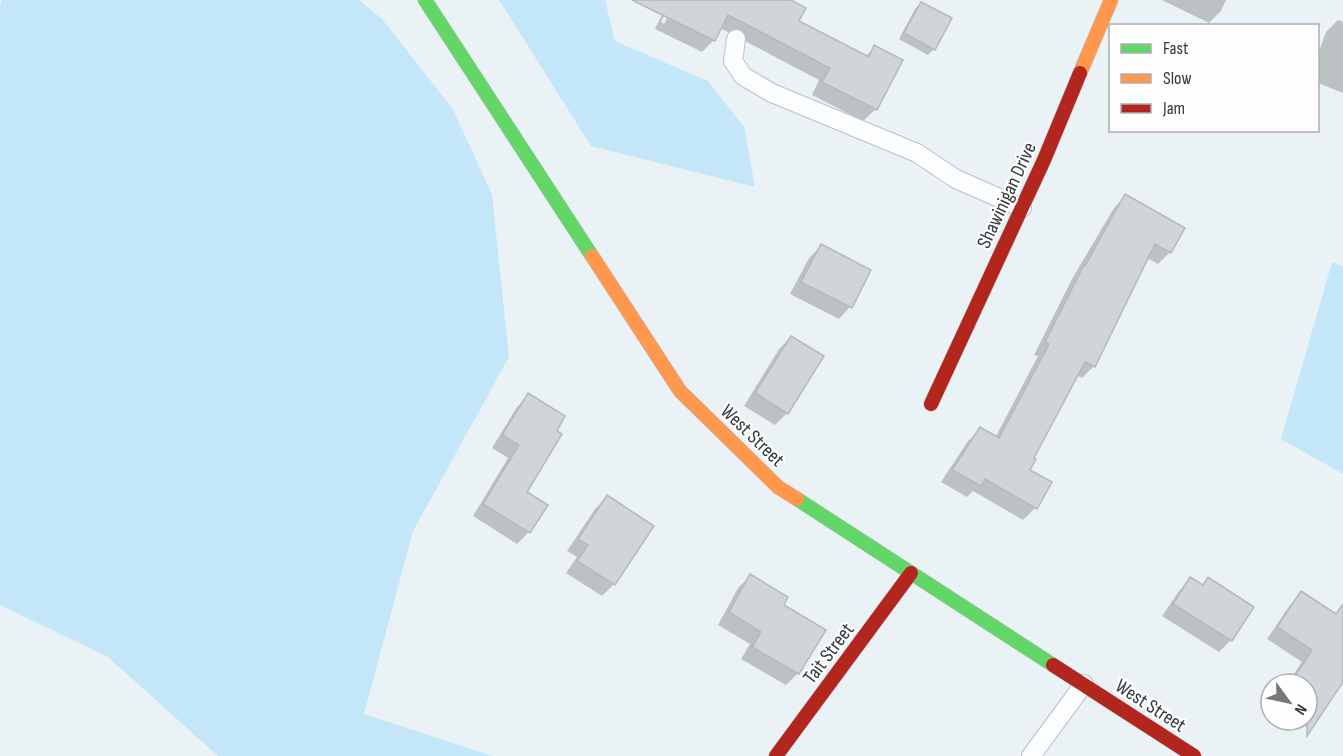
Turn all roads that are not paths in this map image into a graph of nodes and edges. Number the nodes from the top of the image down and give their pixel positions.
1 (425, 0) edge
2 (1111, 0) edge
3 (736, 39) dead end
4 (1022, 208) junction
5 (931, 404) dead end
6 (912, 573) junction
7 (1084, 684) junction
8 (776, 756) edge
9 (1031, 756) edge
10 (1194, 756) edge

1 - 6 main road, West Street
2 - 4 main road, Shawinigan Drive
3 - 4 lane
4 - 5 main road, Shawinigan Drive
6 - 7 main road, West Street
6 - 8 main road, Tait Street
7 - 9 lane
7 - 10 main road, West Street

